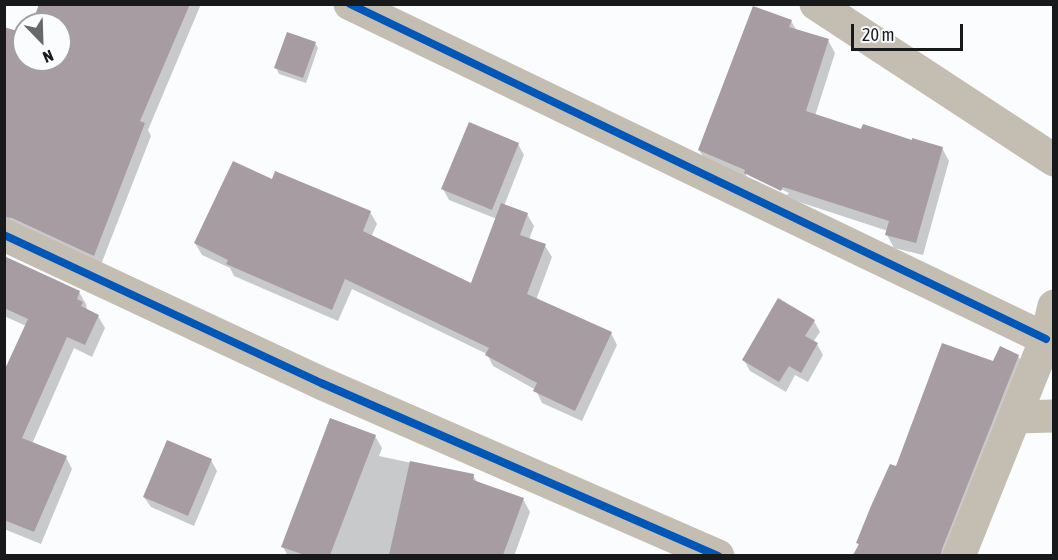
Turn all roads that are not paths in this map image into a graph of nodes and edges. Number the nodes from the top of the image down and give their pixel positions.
1 (350, 4) edge
2 (816, 4) edge
3 (1053, 160) edge
4 (4, 235) edge
5 (1053, 306) edge
6 (1046, 339) junction
7 (1015, 417) junction
8 (1053, 417) edge
9 (718, 555) edge
10 (959, 555) edge

1 - 6 street
2 - 3 street
4 - 9 street
5 - 6 street
6 - 7 street
7 - 8 street
7 - 10 street

